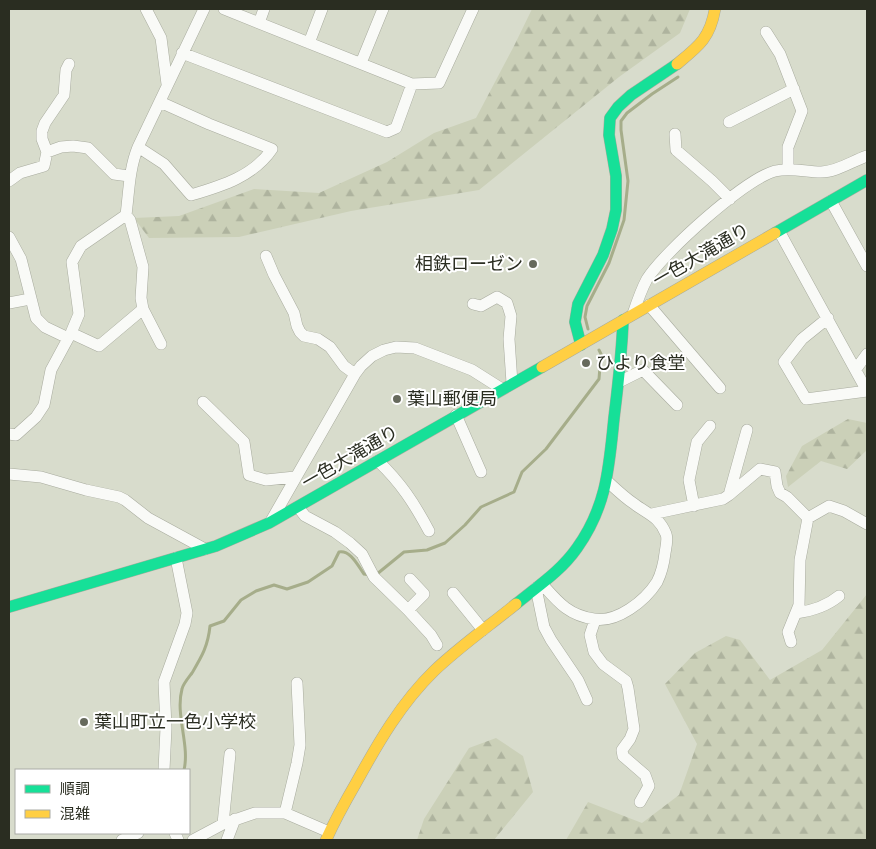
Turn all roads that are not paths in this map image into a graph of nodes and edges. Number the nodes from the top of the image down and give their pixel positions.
1 (146, 9) edge
2 (204, 9) edge
3 (224, 9) edge
4 (264, 9) edge
5 (322, 9) edge
6 (382, 9) edge
7 (473, 9) edge
8 (715, 9) edge
9 (259, 23) junction
10 (766, 32) dead end
11 (309, 42) junction
12 (182, 53) junction
13 (69, 64) dead end
14 (361, 64) junction
15 (412, 84) junction
16 (167, 86) junction
17 (794, 89) junction
18 (160, 102) junction
19 (729, 122) dead end
20 (675, 134) dead end
21 (138, 147) junction
22 (47, 152) junction
23 (867, 156) edge
24 (788, 168) junction
25 (129, 176) junction
26 (9, 180) edge
27 (867, 180) edge
28 (730, 199) junction
29 (831, 201) junction
30 (126, 215) junction
31 (779, 231) junction
32 (9, 237) edge
33 (266, 256) dead end
34 (867, 266) edge
35 (30, 299) junction
36 (9, 303) edge
37 (473, 304) dead end
38 (649, 305) junction
39 (143, 309) junction
40 (633, 314) junction
41 (828, 318) junction
42 (623, 320) junction
43 (70, 336) junction
44 (161, 344) dead end
45 (580, 345) junction
46 (867, 354) edge
47 (856, 370) junction
48 (355, 374) junction
49 (619, 382) junction
50 (507, 386) junction
51 (720, 388) dead end
52 (867, 391) edge
53 (203, 402) dead end
54 (677, 405) dead end
55 (456, 415) junction
56 (710, 426) dead end
57 (747, 430) dead end
58 (9, 434) edge
59 (378, 461) junction
60 (481, 472) dead end
61 (9, 474) edge
62 (295, 477) junction
63 (607, 481) junction
64 (729, 495) junction
65 (298, 506) junction
66 (694, 506) junction
67 (652, 514) junction
68 (808, 518) junction
69 (269, 523) junction
70 (867, 524) edge
71 (429, 531) dead end
72 (204, 549) junction
73 (176, 558) junction
74 (410, 579) dead end
75 (539, 586) junction
76 (453, 593) dead end
77 (839, 596) dead end
78 (9, 607) edge
79 (408, 610) junction
80 (796, 613) junction
81 (596, 620) junction
82 (483, 630) junction
83 (791, 642) dead end
84 (437, 645) dead end
85 (296, 683) dead end
86 (587, 700) dead end
87 (230, 754) dead end
88 (164, 769) edge
89 (640, 802) dead end
90 (285, 813) junction
91 (235, 819) junction
92 (223, 824) junction
93 (136, 834) edge
94 (327, 836) edge
95 (122, 840) edge
96 (194, 840) edge
97 (226, 840) edge

1 - 16 street
2 - 12 street
3 - 9 street
4 - 9 street
5 - 11 street
6 - 14 street
7 - 15 street
8 - 45 street
9 - 11 street
10 - 17 street
11 - 14 street
12 - 15 street
12 - 16 street
13 - 22 street
14 - 15 street
16 - 18 street
17 - 19 street
17 - 24 street
18 - 21 street
18 - 21 street
20 - 28 street
21 - 25 street
22 - 25 street
22 - 26 street
23 - 24 street
24 - 28 street
25 - 30 street
27 - 29 street, 一色大滝通り
28 - 40 street
29 - 31 street, 一色大滝通り
29 - 34 street
30 - 39 street
30 - 43 street
31 - 38 street, 一色大滝通り
31 - 41 street
32 - 35 street
33 - 48 street
35 - 36 street
35 - 43 street
37 - 50 street
38 - 40 street, 一色大滝通り
38 - 51 street
39 - 43 street
39 - 44 street
40 - 42 street, 一色大滝通り
41 - 47 street
41 - 52 street
42 - 45 street, 一色大滝通り
42 - 49 street
43 - 58 street
45 - 50 street, 一色大滝通り
46 - 47 street
47 - 52 street
48 - 50 street
48 - 62 street
49 - 54 street
49 - 63 street
50 - 55 street, 一色大滝通り
53 - 62 street
55 - 59 street, 一色大滝通り
55 - 60 street
56 - 66 street
57 - 64 street
59 - 65 street, 一色大滝通り
59 - 71 street
61 - 72 street
62 - 69 street
63 - 67 street
63 - 75 street
64 - 66 street
64 - 68 street
65 - 69 street, 一色大滝通り
65 - 79 street
66 - 67 street
67 - 81 street
68 - 70 street
68 - 80 street
69 - 72 street, 一色大滝通り
72 - 73 street, 一色大滝通り
73 - 78 street, 一色大滝通り
73 - 88 street
74 - 79 street
75 - 81 street
75 - 82 street
75 - 86 street
76 - 82 street
77 - 80 street
79 - 84 street
80 - 83 street
81 - 89 street
82 - 94 street
85 - 90 street
87 - 92 street
90 - 91 street
90 - 94 street
91 - 92 street
91 - 97 street
92 - 96 street
93 - 95 street

